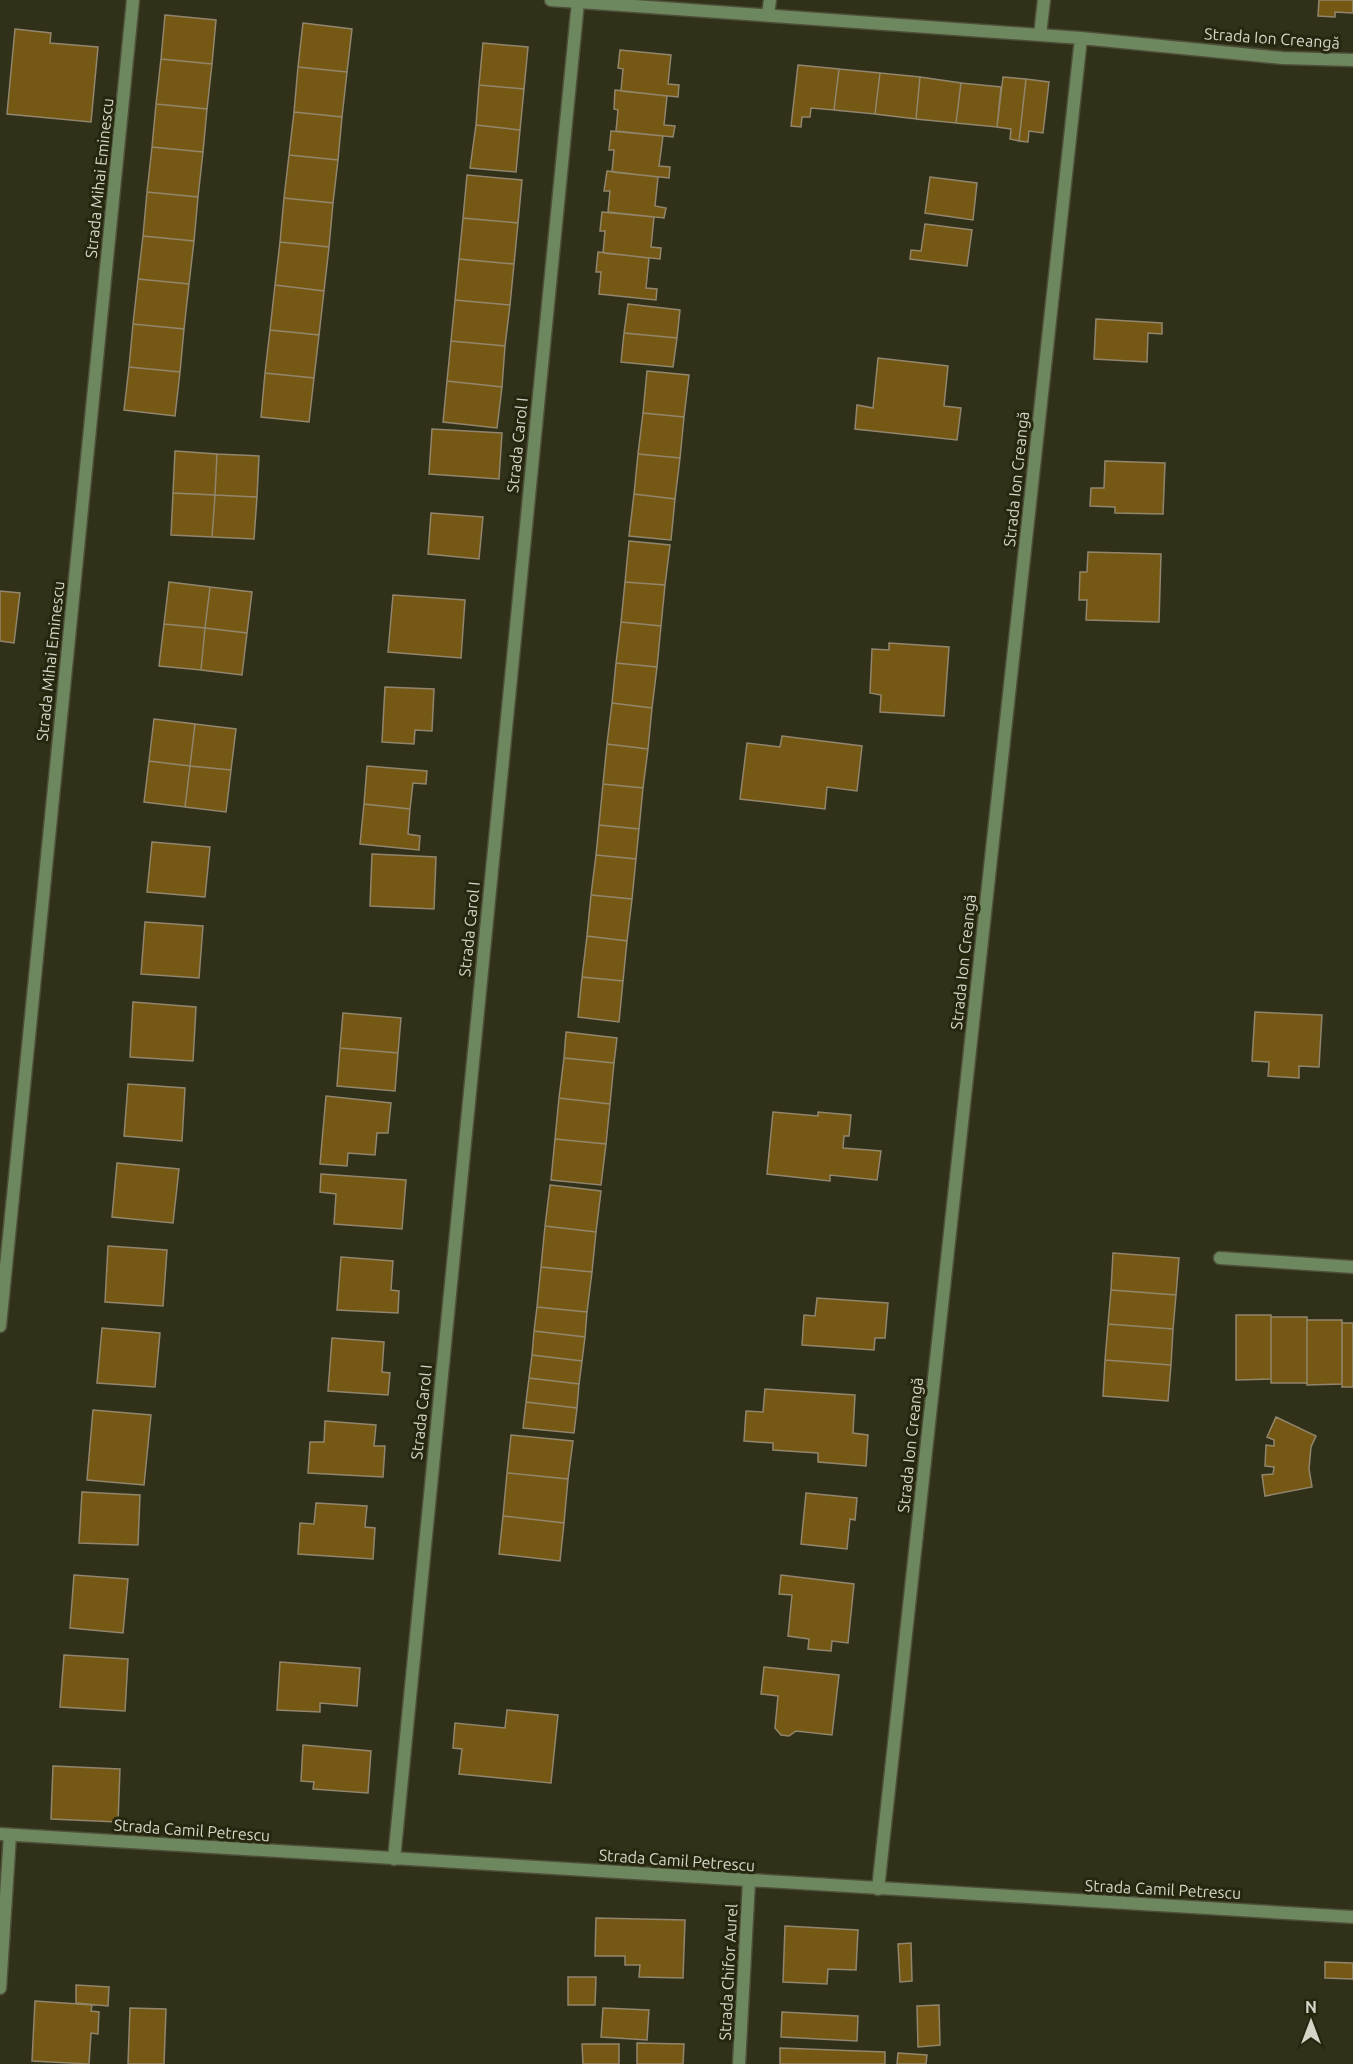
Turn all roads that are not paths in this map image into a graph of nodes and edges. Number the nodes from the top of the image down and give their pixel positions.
1 (133, 0) edge
2 (552, 0) edge
3 (770, 0) edge
4 (1044, 0) edge
5 (578, 2) junction
6 (768, 15) junction
7 (1040, 35) junction
8 (1081, 38) junction
9 (1353, 60) edge
10 (1220, 1258) dead end
11 (1353, 1267) edge
12 (0, 1326) edge
13 (5, 1835) edge
14 (393, 1859) junction
15 (749, 1881) junction
16 (878, 1889) junction
17 (1353, 1917) edge
18 (0, 1988) edge
19 (739, 2064) edge

1 - 12 street, Strada Mihai Eminescu
2 - 5 street, Strada Ion Creangă
3 - 6 street
4 - 7 street
5 - 6 street, Strada Ion Creangă
5 - 14 street, Strada Carol I
6 - 7 street, Strada Ion Creangă
7 - 8 street, Strada Ion Creangă
8 - 9 street, Strada Ion Creangă
8 - 16 street, Strada Ion Creangă
10 - 11 street
13 - 14 street, Strada Camil Petrescu
13 - 18 street
14 - 15 street, Strada Camil Petrescu
15 - 16 street, Strada Camil Petrescu
15 - 19 street, Strada Chifor Aurel
16 - 17 street, Strada Camil Petrescu

